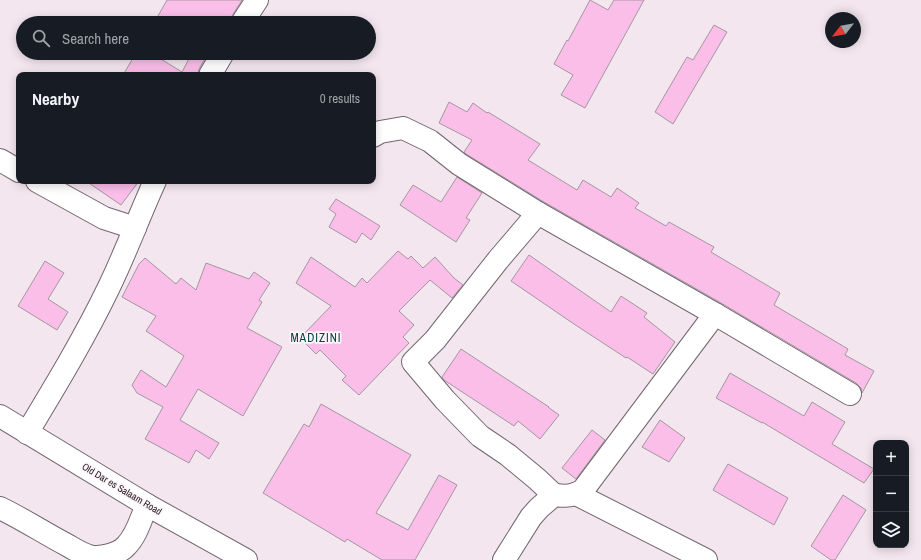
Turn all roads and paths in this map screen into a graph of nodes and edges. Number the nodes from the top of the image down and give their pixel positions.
1 (257, 0) edge
2 (247, 16) edge
3 (219, 60) edge
4 (212, 72) edge
5 (376, 134) edge
6 (0, 160) edge
7 (16, 169) edge
8 (42, 184) edge
9 (154, 184) edge
10 (538, 213) junction
11 (135, 228) junction
12 (715, 314) junction
13 (850, 394) dead end
14 (0, 416) edge
15 (27, 433) junction
16 (576, 494) junction
17 (554, 495) junction
18 (147, 505) junction
19 (0, 508) edge
20 (246, 560) edge
21 (504, 560) edge
22 (706, 560) edge

1 - 2 street
3 - 4 street
5 - 10 street
6 - 7 street
8 - 11 street
9 - 11 street
10 - 12 street
10 - 17 street
11 - 15 street
12 - 13 street
12 - 16 street
14 - 15 street, Old Dar es Salaam Road
15 - 18 street, Old Dar es Salaam Road
16 - 17 street
16 - 22 street
17 - 21 street
18 - 19 street
18 - 20 street, Old Dar es Salaam Road

